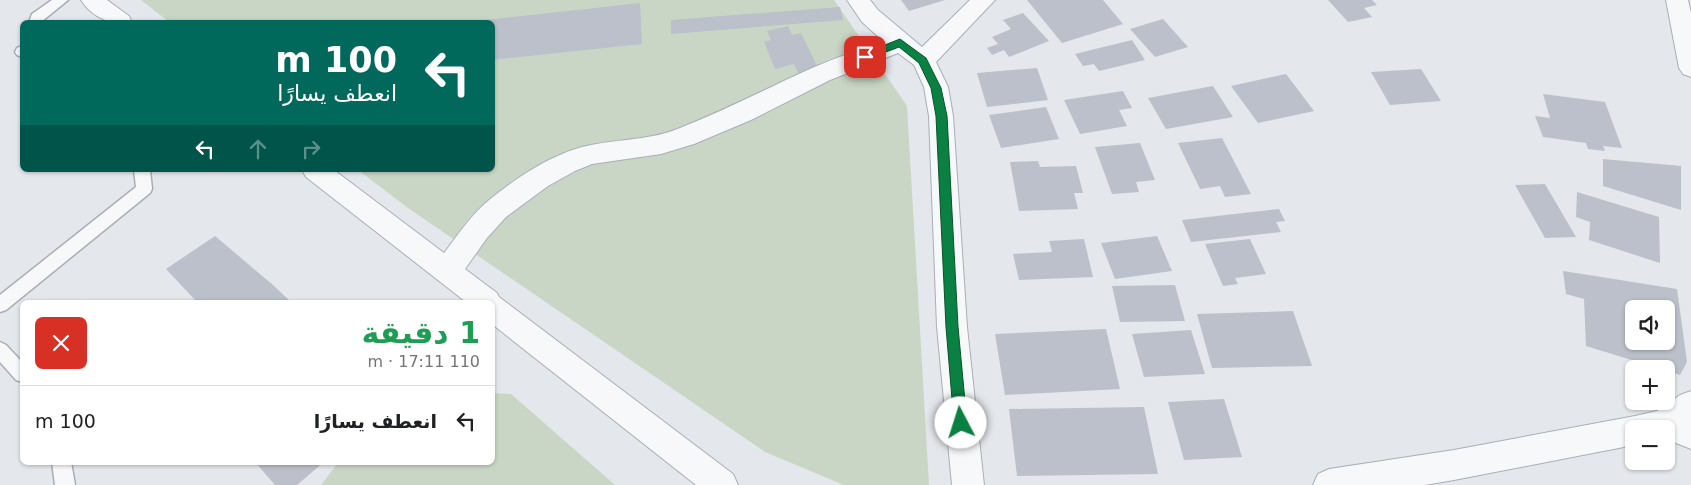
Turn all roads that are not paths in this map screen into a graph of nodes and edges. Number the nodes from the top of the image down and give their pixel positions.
1 (61, 0) edge
2 (92, 0) edge
3 (858, 0) edge
4 (984, 0) edge
5 (1676, 0) edge
6 (36, 20) edge
7 (118, 20) edge
8 (900, 43) junction
9 (923, 60) junction
10 (1691, 68) edge
11 (142, 172) edge
12 (318, 172) edge
13 (447, 271) junction
14 (484, 300) edge
15 (0, 305) edge
16 (495, 309) edge
17 (0, 350) edge
18 (20, 372) edge
19 (1691, 405) edge
20 (1675, 420) edge
21 (1625, 432) edge
22 (62, 465) edge
23 (65, 485) edge
24 (722, 485) edge
25 (968, 485) edge
26 (1329, 485) edge

1 - 6 lane
2 - 7 street
3 - 8 street
4 - 9 street
5 - 10 street
8 - 9 street
8 - 13 street
9 - 25 street
11 - 15 lane
12 - 13 street
13 - 14 street
16 - 24 street
17 - 18 lane
19 - 20 street
21 - 26 street
22 - 23 lane

